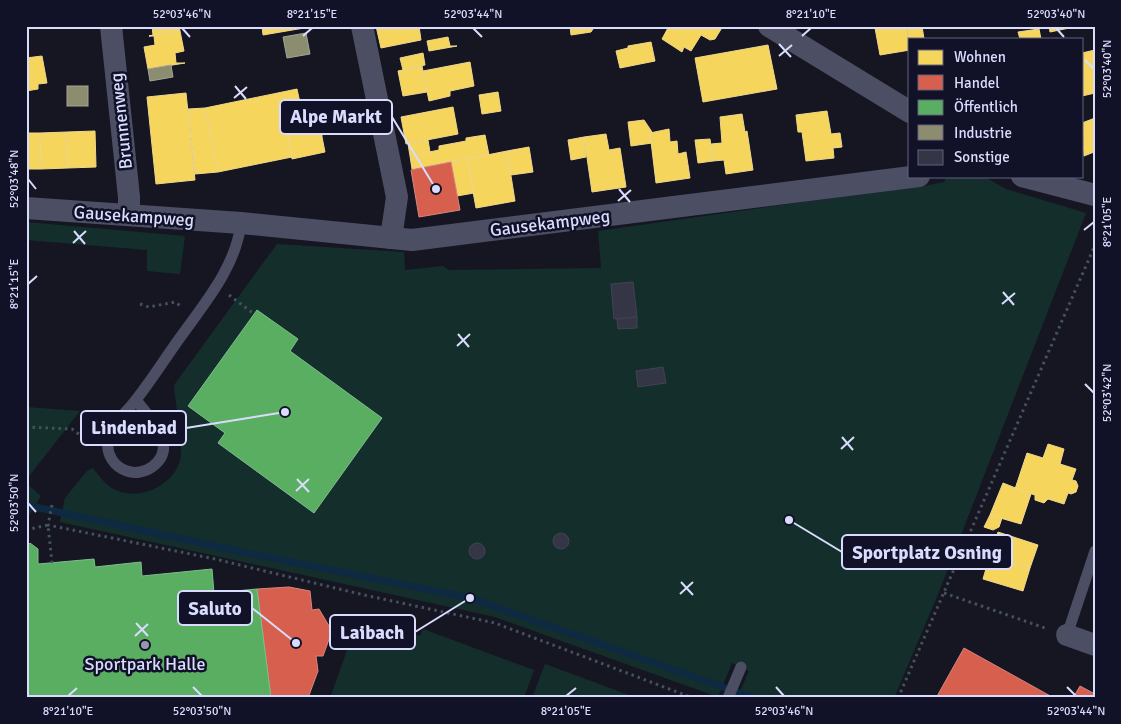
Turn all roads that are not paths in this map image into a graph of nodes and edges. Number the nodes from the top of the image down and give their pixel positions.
1 (112, 26) edge
2 (362, 26) edge
3 (769, 26) edge
4 (908, 111) edge
5 (908, 177) edge
6 (1030, 178) edge
7 (1095, 195) edge
8 (26, 208) edge
9 (129, 215) junction
10 (241, 223) junction
11 (391, 238) junction
12 (136, 400) junction
13 (1095, 551) edge
14 (1067, 635) joint
15 (1095, 645) edge
16 (741, 667) dead end
17 (728, 698) edge

1 - 9 street, Brunnenweg
2 - 11 street
3 - 4 street
5 - 11 street, Gausekampweg
6 - 7 street
8 - 9 street, Gausekampweg
9 - 10 street, Gausekampweg
10 - 11 street, Gausekampweg
10 - 12 lane
12 - 12 lane
13 - 14 lane
14 - 15 street
16 - 17 lane

